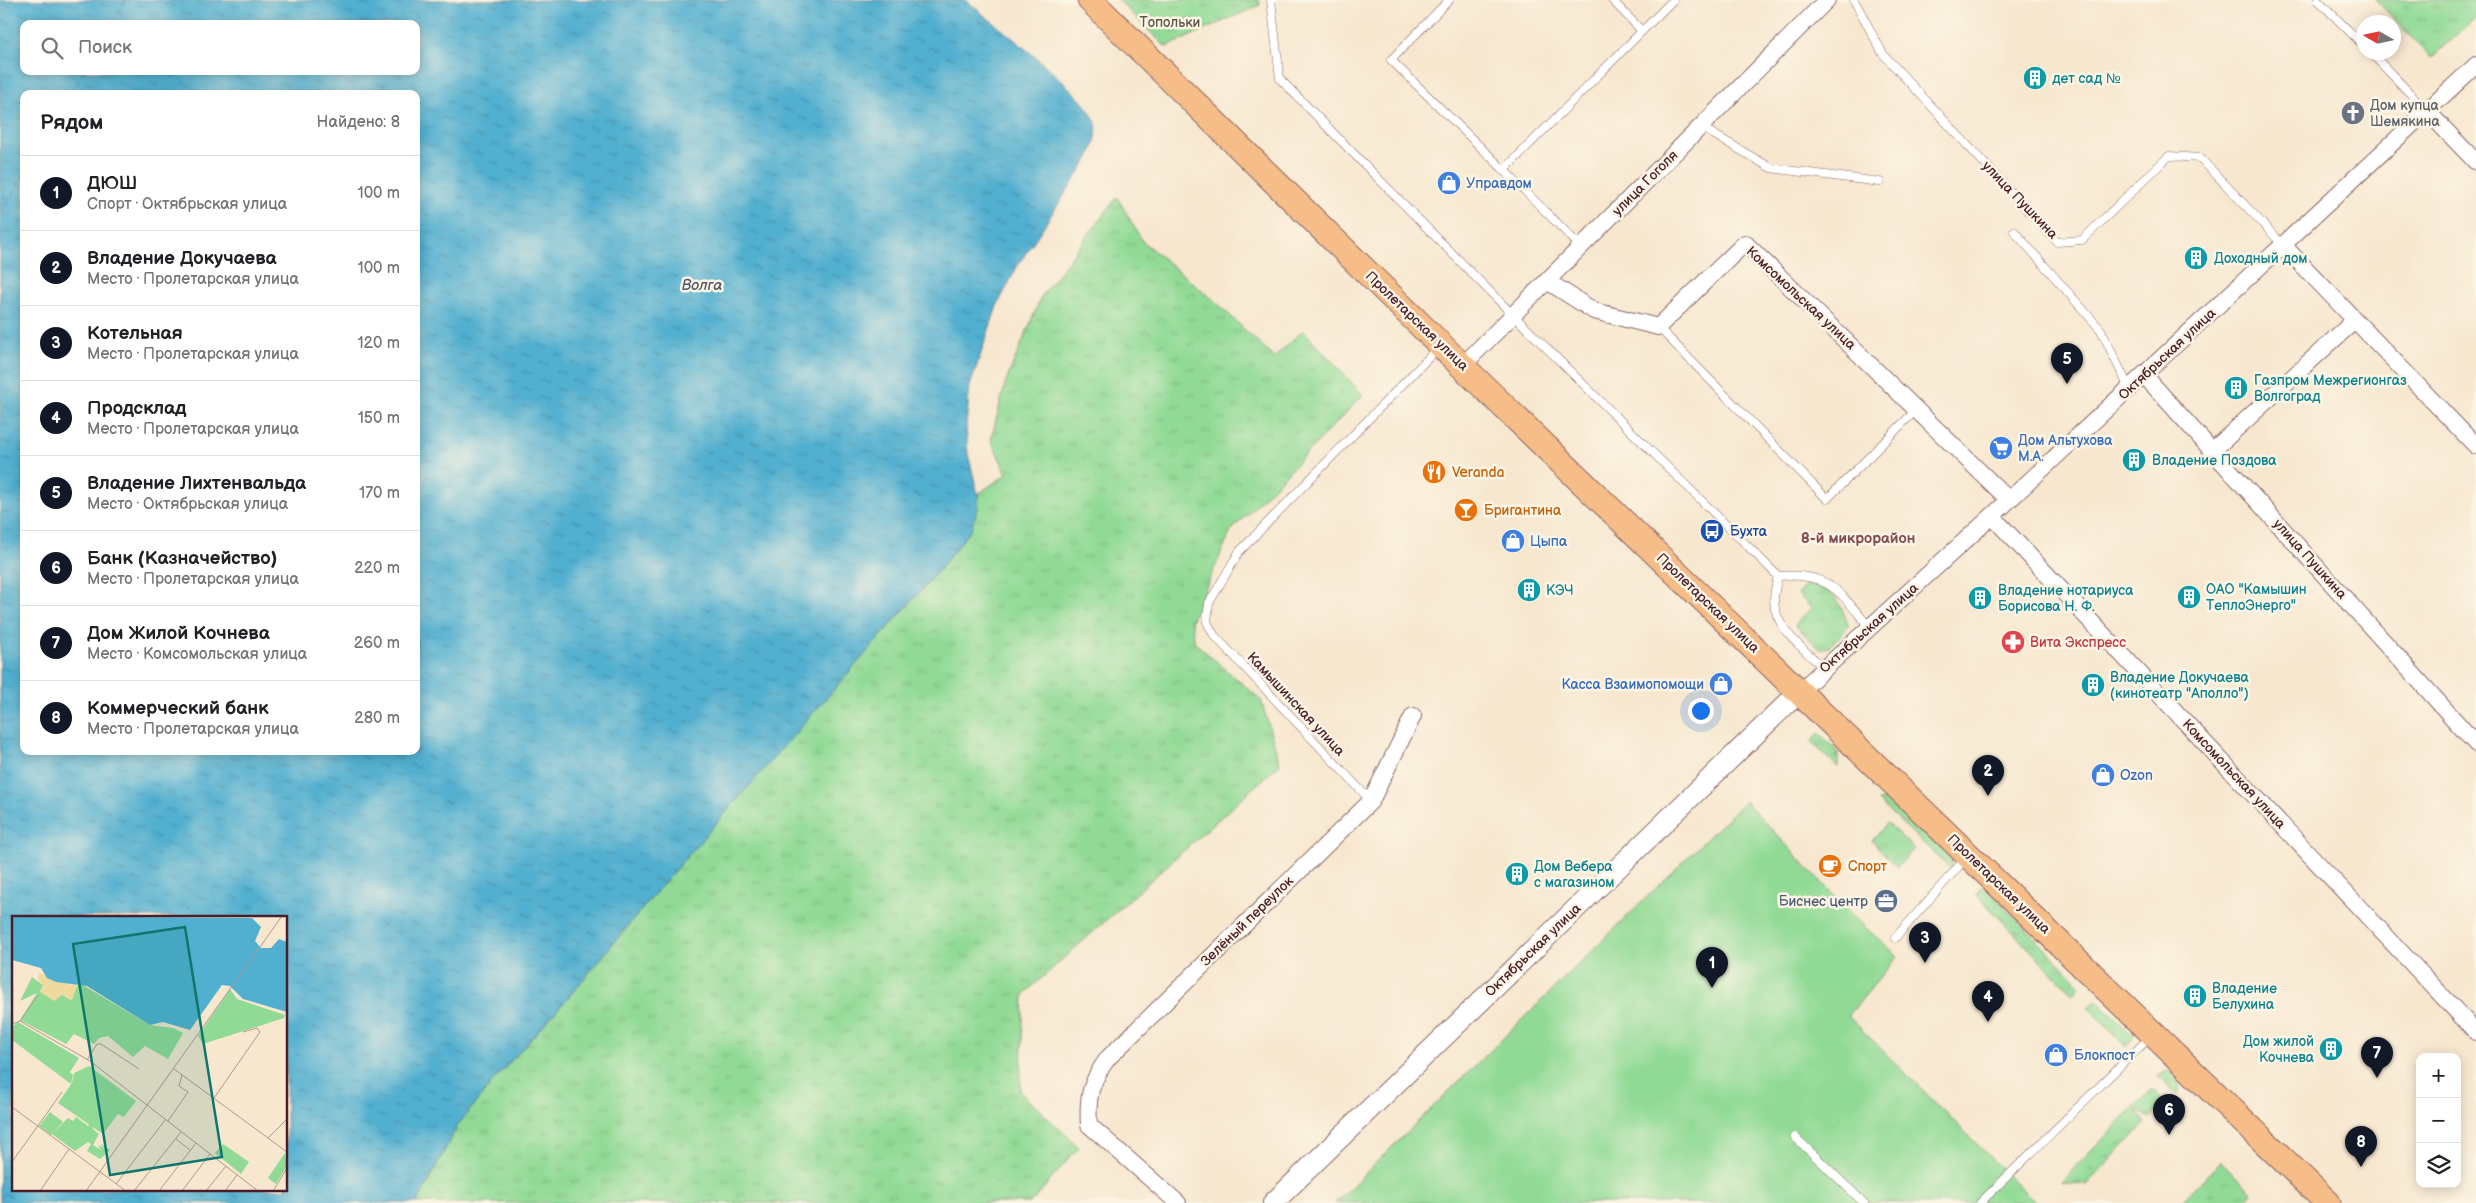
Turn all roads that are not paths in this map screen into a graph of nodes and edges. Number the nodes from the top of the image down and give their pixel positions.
1 (1090, 0) edge
2 (1271, 0) edge
3 (1449, 0) edge
4 (1612, 0) edge
5 (1674, 0) edge
6 (1827, 0) edge
7 (1854, 0) edge
8 (2318, 0) edge
9 (1642, 31) junction
10 (2356, 38) edge
11 (2378, 60) edge
12 (2476, 65) edge
13 (2427, 111) junction
14 (1701, 127) junction
15 (2476, 162) edge
16 (1504, 170) junction
17 (1880, 182) dead end
18 (2014, 230) dead end
19 (2283, 245) junction
20 (1581, 247) junction
21 (1547, 281) junction
22 (1513, 315) junction
23 (2355, 320) junction
24 (1658, 327) junction
25 (1441, 346) junction
26 (1462, 366) junction
27 (2144, 375) junction
28 (2129, 388) junction
29 (1918, 409) junction
30 (2476, 446) edge
31 (2212, 451) junction
32 (2009, 500) junction
33 (1992, 516) junction
34 (1778, 576) junction
35 (1870, 628) junction
36 (1825, 669) junction
37 (1800, 691) junction
38 (1413, 716) dead end
39 (2476, 744) edge
40 (1371, 801) junction
41 (1969, 854) junction
42 (1895, 938) dead end
43 (2476, 1032) edge
44 (2153, 1033) junction
45 (1795, 1138) dead end
46 (1178, 1203) edge
47 (1273, 1203) edge
48 (1864, 1203) edge
49 (1980, 1203) edge
50 (2328, 1203) edge

1 - 25 main road, Пролетарская улица
2 - 22 lane
3 - 16 lane
4 - 9 lane
5 - 9 lane
6 - 14 street, улица Гоголя
7 - 19 lane, улица Пушкина
8 - 10 lane
9 - 16 lane
11 - 13 lane
12 - 13 street, Октябрьская улица
13 - 15 street
13 - 19 street, Октябрьская улица
14 - 17 lane
14 - 20 street, улица Гоголя
16 - 20 lane
18 - 28 lane
19 - 23 street
19 - 27 street, Октябрьская улица
20 - 21 street, улица Гоголя
21 - 22 street, улица Гоголя
21 - 24 street
22 - 26 street, улица Гоголя
22 - 34 lane
23 - 30 street
23 - 31 street
24 - 29 street, Комсомольская улица
24 - 29 lane
25 - 26 main road, Пролетарская улица
25 - 40 lane, Камышинская улица
26 - 37 main road, Пролетарская улица
27 - 28 street, Октябрьская улица
27 - 31 street, улица Пушкина
28 - 32 street, Октябрьская улица
29 - 32 street, Комсомольская улица
31 - 39 street, улица Пушкина
32 - 33 street, Октябрьская улица
33 - 35 street, Октябрьская улица
33 - 43 street, Комсомольская улица
34 - 35 lane
34 - 36 lane
35 - 36 street, Октябрьская улица
36 - 37 street, Октябрьская улица
37 - 41 main road, Пролетарская улица
37 - 47 street, Октябрьская улица
38 - 40 street, Зелёный переулок
40 - 46 street, Зелёный переулок
41 - 42 lane
41 - 44 main road, Пролетарская улица
44 - 49 lane
44 - 50 main road, Пролетарская улица
45 - 48 lane

